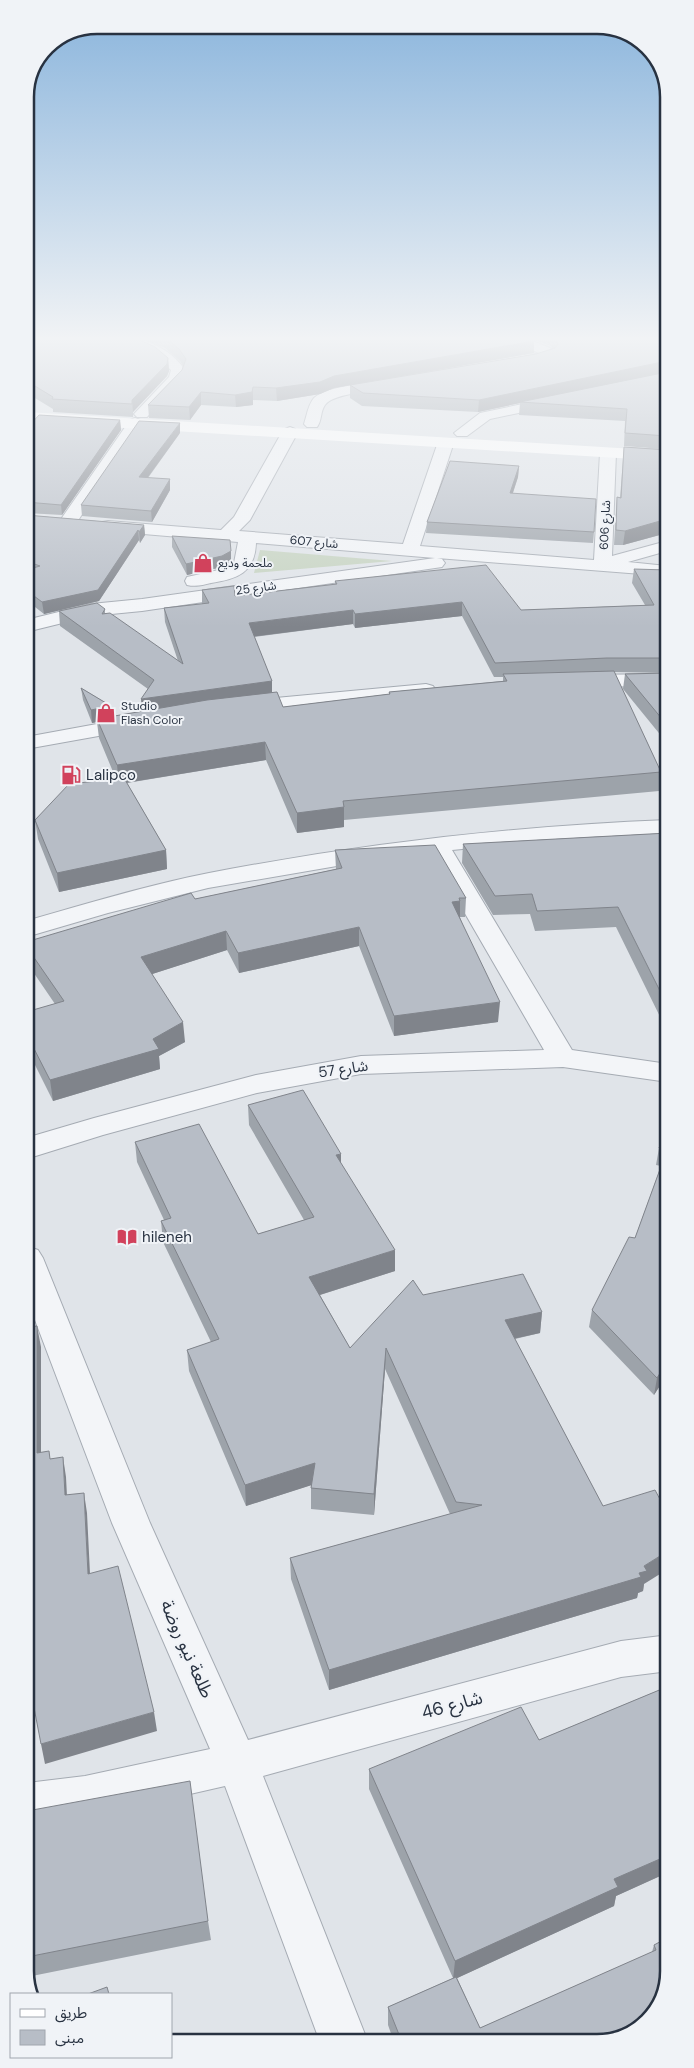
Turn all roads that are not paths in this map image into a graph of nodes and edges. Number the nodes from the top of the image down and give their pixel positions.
1 (126, 434) edge
2 (289, 434) edge
3 (314, 434) edge
4 (471, 434) edge
5 (446, 442) junction
6 (660, 445) edge
7 (608, 453) junction
8 (660, 456) edge
9 (226, 535) junction
10 (247, 537) junction
11 (660, 548) edge
12 (410, 550) junction
13 (487, 556) junction
14 (603, 565) junction
15 (660, 570) edge
16 (92, 610) junction
17 (34, 624) edge
18 (660, 680) edge
19 (559, 681) edge
20 (444, 688) edge
21 (227, 709) edge
22 (154, 720) edge
23 (34, 742) edge
24 (660, 827) edge
25 (437, 845) junction
26 (34, 927) edge
27 (563, 1058) junction
28 (660, 1072) edge
29 (34, 1147) edge
30 (34, 1279) edge
31 (660, 1654) edge
32 (237, 1763) junction
33 (34, 1803) edge
34 (341, 2034) edge

1 - 9 street, شارع 607
2 - 9 street
3 - 5 main road
4 - 6 main road
5 - 7 main road
5 - 12 street
7 - 8 main road
7 - 14 street, شارع 606
9 - 10 street, شارع 607
10 - 12 street, شارع 607
10 - 16 street
11 - 14 street
12 - 13 street, شارع 607
13 - 14 street, شارع 607
13 - 16 street, شارع 25
14 - 15 street, شارع 607
16 - 17 street, شارع 25
18 - 19 street
20 - 21 street
22 - 23 street
24 - 25 street
25 - 26 street
25 - 27 street
27 - 28 street, شارع 57
27 - 29 street, شارع 57
30 - 32 street, طلعة نيو روضة
31 - 32 street, شارع 46
32 - 33 street, شارع 46
32 - 34 street, طلعة نيو روضة

